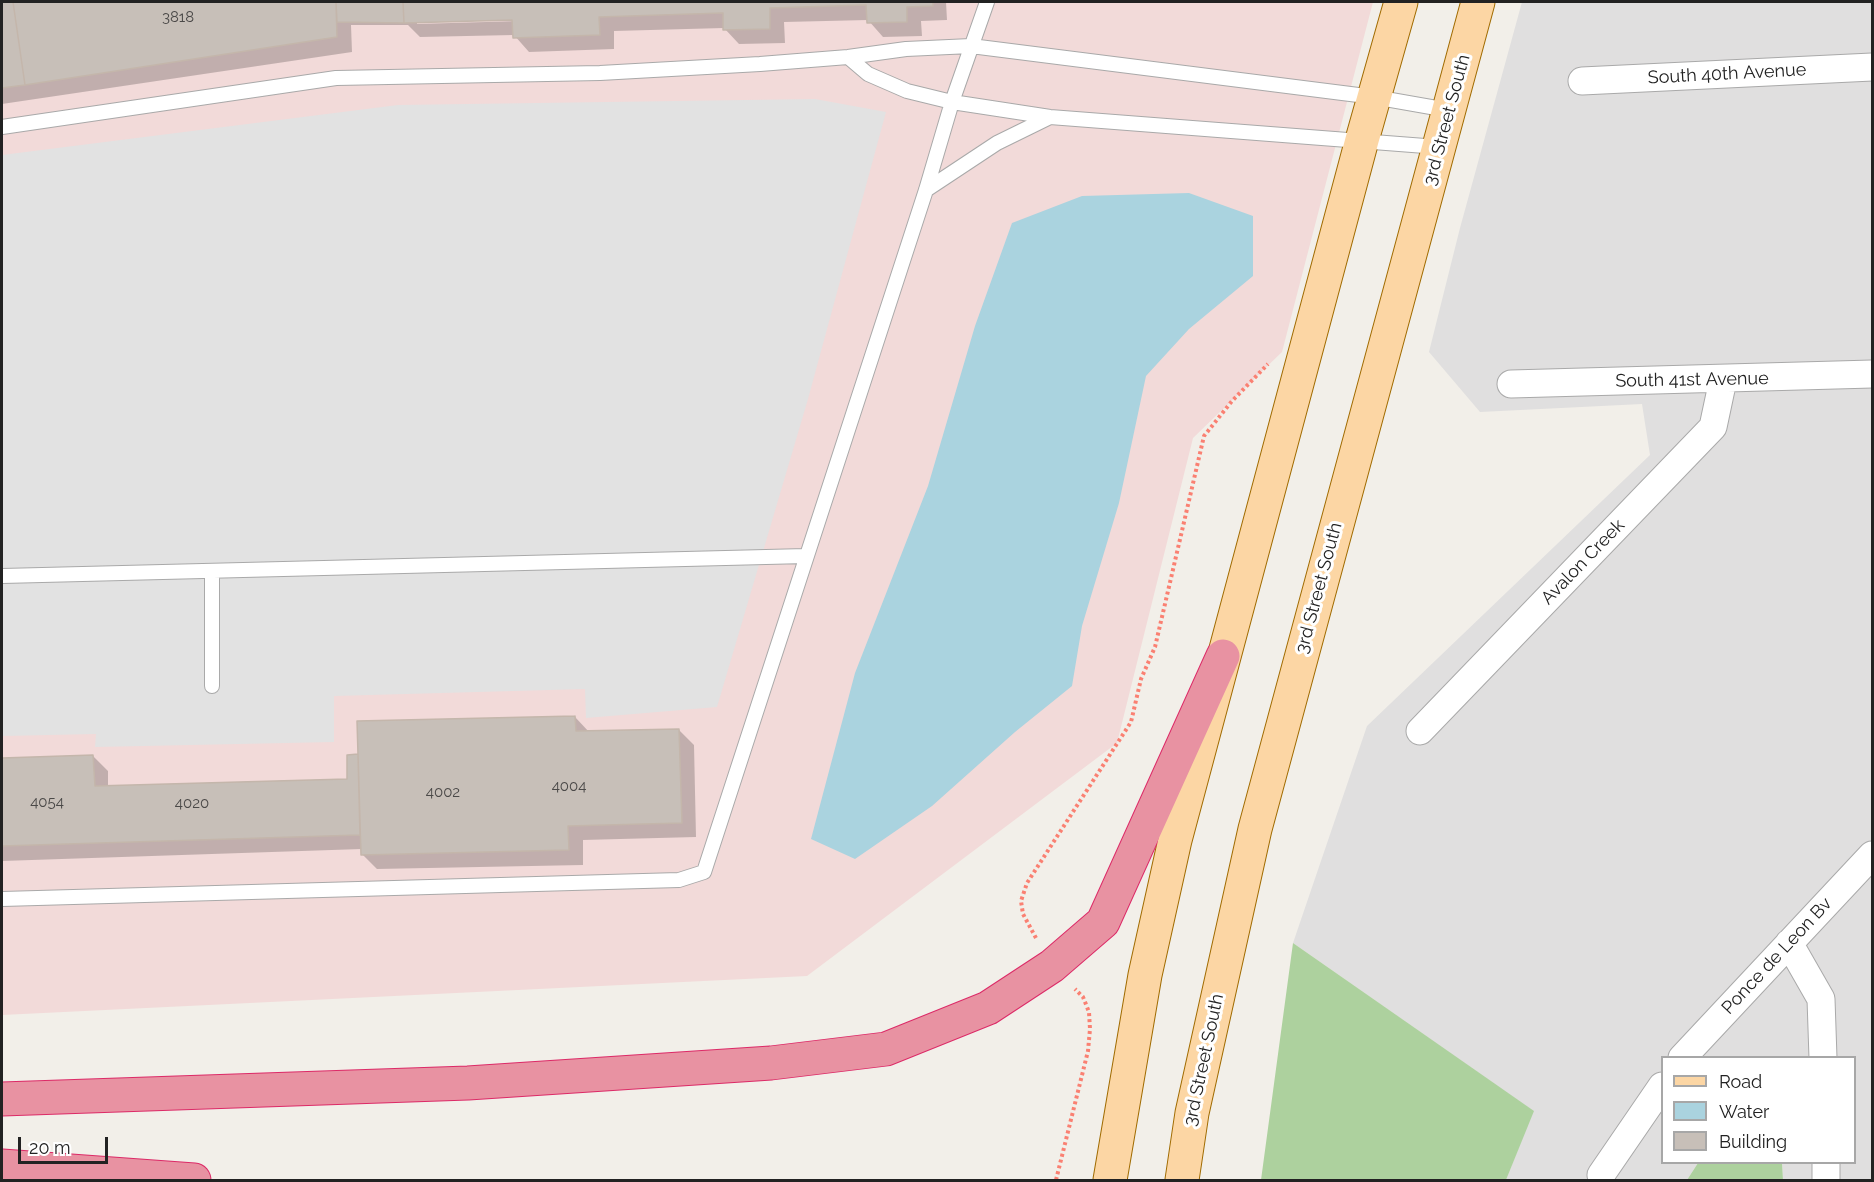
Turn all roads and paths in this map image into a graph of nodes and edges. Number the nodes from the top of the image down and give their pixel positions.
1 (987, 2) edge
2 (1401, 2) edge
3 (1478, 2) edge
4 (971, 46) junction
5 (848, 57) junction
6 (1872, 67) edge
7 (1582, 81) dead end
8 (1374, 97) junction
9 (952, 102) junction
10 (1448, 110) junction
11 (1050, 117) junction
12 (2, 127) edge
13 (1362, 140) junction
14 (1440, 147) junction
15 (926, 190) junction
16 (1275, 357) dead end
17 (1872, 374) edge
18 (1722, 380) junction
19 (1511, 384) dead end
20 (806, 556) junction
21 (212, 570) junction
22 (2, 576) edge
23 (1223, 656) junction
24 (212, 686) dead end
25 (1420, 731) dead end
26 (1872, 855) edge
27 (2, 899) edge
28 (1789, 943) junction
29 (1052, 966) junction
30 (1684, 1056) edge
31 (1823, 1056) edge
32 (1661, 1087) edge
33 (2, 1098) edge
34 (1826, 1164) edge
35 (2, 1166) edge
36 (1601, 1175) dead end
37 (195, 1180) edge
38 (1056, 1180) edge
39 (1110, 1180) edge
40 (1182, 1180) edge
41 (1826, 1180) edge

1 - 4 lane
2 - 8 main road
3 - 10 main road, 3rd Street South
4 - 5 lane
4 - 8 lane
4 - 9 lane
5 - 9 lane
5 - 12 lane
6 - 7 street, South 40th Avenue
8 - 10 lane
8 - 13 main road
9 - 11 lane
9 - 15 lane
10 - 14 main road, 3rd Street South
11 - 13 lane
11 - 15 lane
13 - 14 lane
13 - 23 main road
14 - 40 main road, 3rd Street South
15 - 20 lane
16 - 29 path
17 - 18 street, South 41st Avenue
18 - 19 street, South 41st Avenue
18 - 25 street, Avalon Creek
20 - 21 lane
20 - 27 lane
21 - 22 lane
21 - 24 lane
23 - 29 highway
23 - 39 main road
26 - 28 street, Ponce de Leon Bv
28 - 30 street, Ponce de Leon Bv
28 - 31 street
29 - 33 highway
29 - 38 path
32 - 36 street
34 - 41 street
35 - 37 highway

